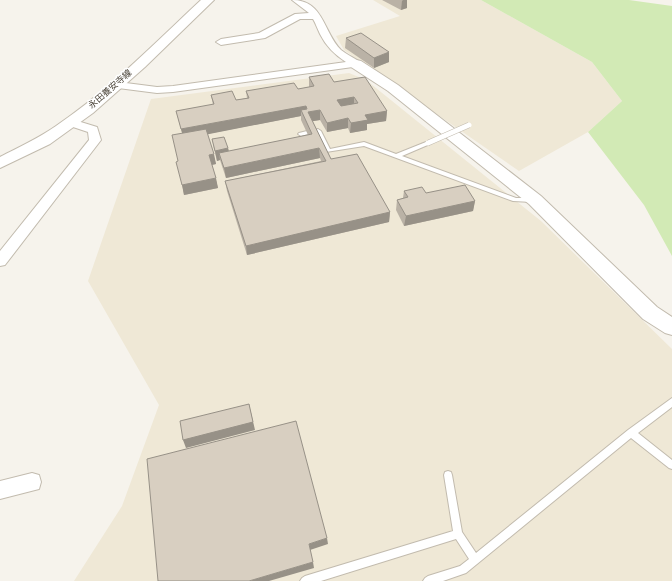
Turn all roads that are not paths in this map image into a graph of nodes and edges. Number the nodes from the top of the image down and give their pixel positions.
1 (208, 0) edge
2 (297, 0) edge
3 (316, 16) junction
4 (221, 42) dead end
5 (356, 64) junction
6 (118, 85) junction
7 (71, 123) junction
8 (469, 125) dead end
9 (301, 134) dead end
10 (396, 156) junction
11 (0, 163) edge
12 (534, 200) junction
13 (0, 261) edge
14 (672, 327) edge
15 (672, 402) edge
16 (631, 433) junction
17 (672, 465) edge
18 (448, 475) dead end
19 (32, 482) dead end
20 (0, 490) edge
21 (458, 534) junction
22 (475, 560) junction
23 (304, 581) edge
24 (428, 581) edge

1 - 6 street, 永田養安寺線
2 - 3 street
3 - 4 street
3 - 5 street
5 - 6 street
5 - 12 street
6 - 7 street, 永田養安寺線
7 - 11 street, 永田養安寺線
7 - 13 street
8 - 10 lane, bridge
9 - 10 lane
10 - 12 lane
12 - 14 street
15 - 16 lane
16 - 17 lane
16 - 22 lane
18 - 21 lane
19 - 20 street
21 - 22 lane
21 - 23 lane
22 - 24 lane

